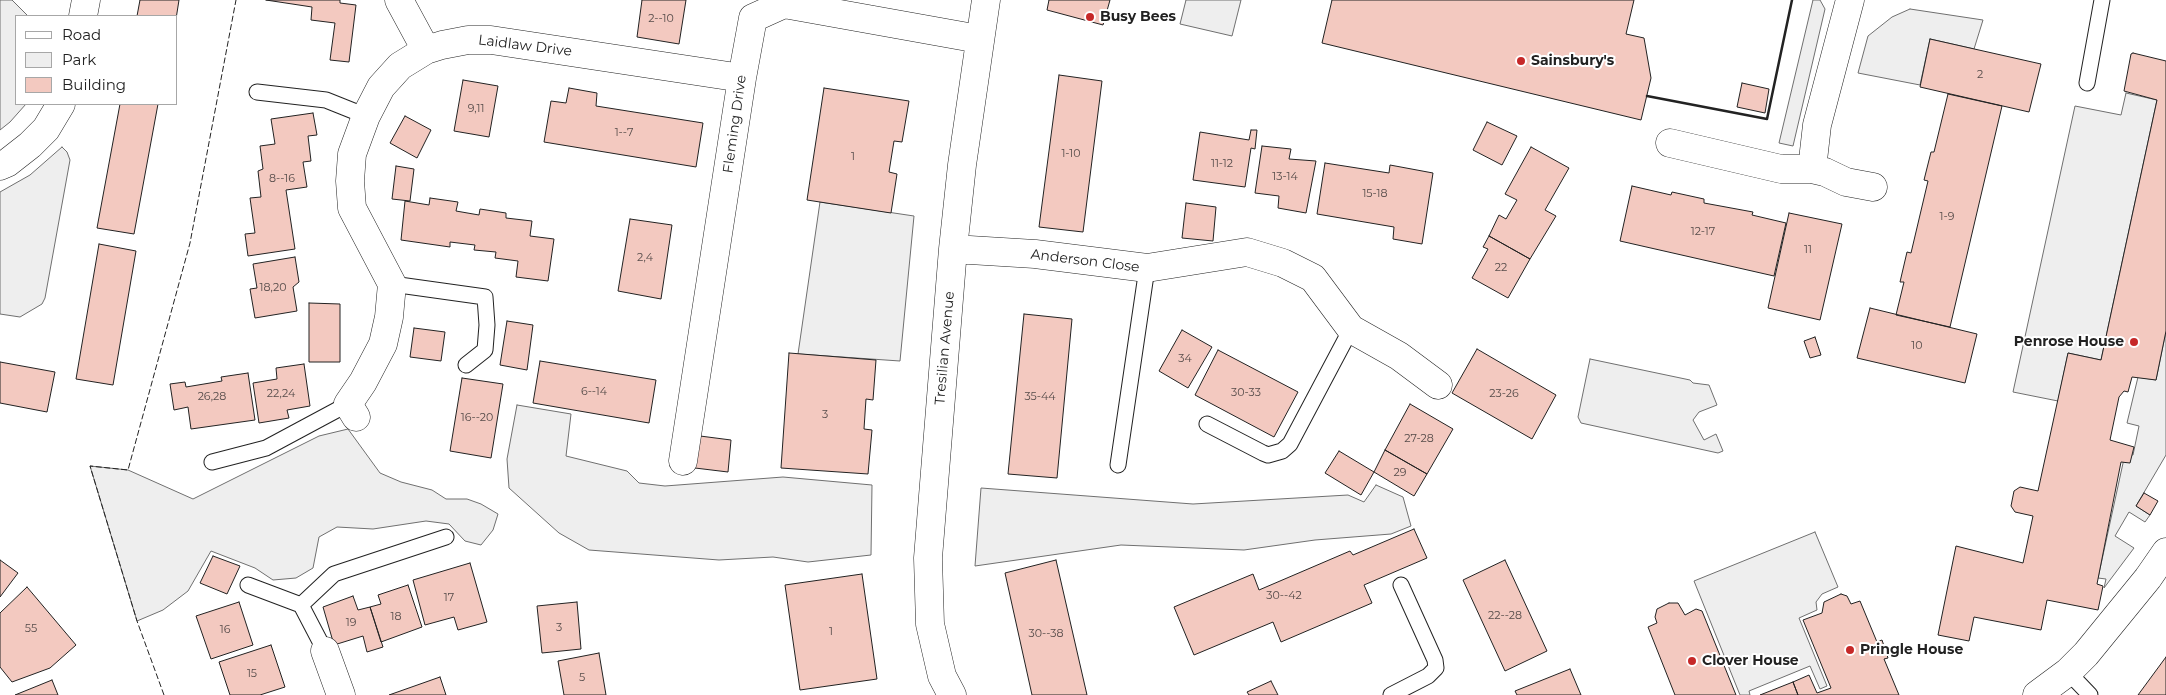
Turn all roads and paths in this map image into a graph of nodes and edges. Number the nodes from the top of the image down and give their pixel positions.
1 (86, 0) edge
2 (399, 0) edge
3 (986, 0) edge
4 (1850, 0) edge
5 (2102, 0) edge
6 (808, 4) edge
7 (83, 15) edge
8 (979, 39) junction
9 (426, 50) junction
10 (742, 78) junction
11 (2087, 83) dead end
12 (257, 92) dead end
13 (60, 105) edge
14 (366, 116) junction
15 (1670, 143) dead end
16 (0, 166) edge
17 (1812, 169) junction
18 (1873, 187) dead end
19 (953, 249) junction
20 (1147, 268) junction
21 (392, 284) junction
22 (1351, 328) junction
23 (466, 365) dead end
24 (1438, 385) dead end
25 (352, 411) joint
26 (1207, 424) dead end
27 (682, 461) dead end
28 (212, 462) dead end
29 (1118, 465) dead end
30 (446, 537) dead end
31 (2166, 552) edge
32 (248, 585) dead end
33 (1401, 585) dead end
34 (301, 605) junction
35 (325, 651) joint
36 (2068, 672) junction
37 (341, 695) edge
38 (952, 695) edge
39 (1391, 695) edge
40 (2037, 695) edge
41 (2090, 695) edge

1 - 7 street
2 - 9 street
3 - 8 street, Tresilian Avenue
4 - 17 street
5 - 11 lane
6 - 8 street, Fleming Drive
6 - 10 street, Fleming Drive
8 - 19 street, Tresilian Avenue
9 - 10 street, Laidlaw Drive
9 - 14 street, Laidlaw Drive
10 - 27 street, Fleming Drive
12 - 14 lane
13 - 16 street
14 - 21 street, Laidlaw Drive
15 - 17 street
17 - 18 street
19 - 20 street, Anderson Close
19 - 38 street, Tresilian Avenue
20 - 22 street, Anderson Close
20 - 29 lane
21 - 23 lane
21 - 25 street
22 - 24 street, Anderson Close
22 - 26 lane
25 - 28 lane
30 - 34 lane
31 - 36 street
32 - 34 lane
33 - 39 lane
34 - 35 lane
35 - 37 street
36 - 40 street
36 - 41 lane

